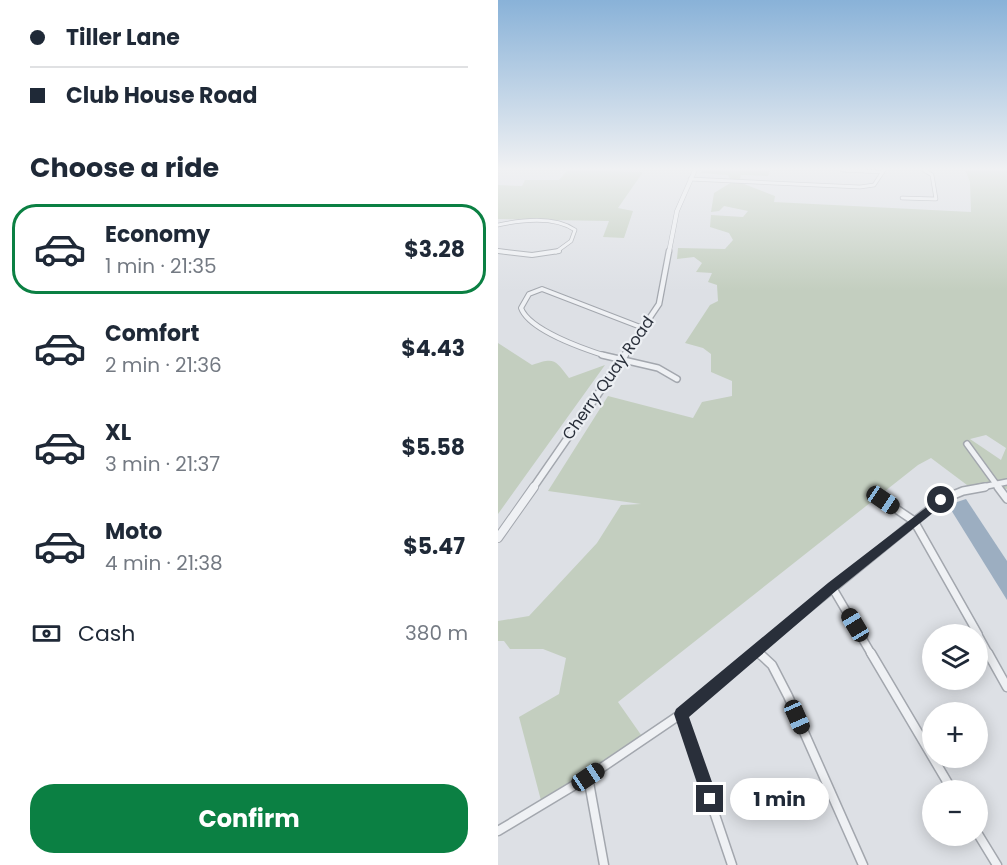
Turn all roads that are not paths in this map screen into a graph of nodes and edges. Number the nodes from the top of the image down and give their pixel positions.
1 (679, 210) edge
2 (498, 225) edge
3 (498, 251) edge
4 (643, 328) junction
5 (621, 361) junction
6 (676, 379) dead end
7 (967, 444) dead end
8 (1007, 482) edge
9 (997, 484) junction
10 (1007, 499) edge
11 (883, 500) dead end
12 (914, 521) junction
13 (498, 538) edge
14 (832, 587) junction
15 (972, 624) edge
16 (756, 651) junction
17 (988, 653) edge
18 (1007, 687) edge
19 (681, 714) junction
20 (588, 777) junction
21 (945, 780) edge
22 (498, 831) edge
23 (985, 846) edge
24 (604, 865) edge
25 (732, 865) edge
26 (863, 865) edge
27 (997, 865) edge

1 - 4 street, Cherry Quay Road
2 - 3 street
4 - 5 street, Cherry Quay Road
4 - 5 street
5 - 6 street
5 - 13 street, Cherry Quay Road
7 - 9 street
8 - 9 street
9 - 10 street
9 - 12 street
11 - 12 street
12 - 14 street
12 - 15 street
14 - 16 street
14 - 21 street
16 - 19 street
16 - 26 street
17 - 18 street
19 - 20 street
19 - 25 street
20 - 22 street
20 - 24 street
23 - 27 street

